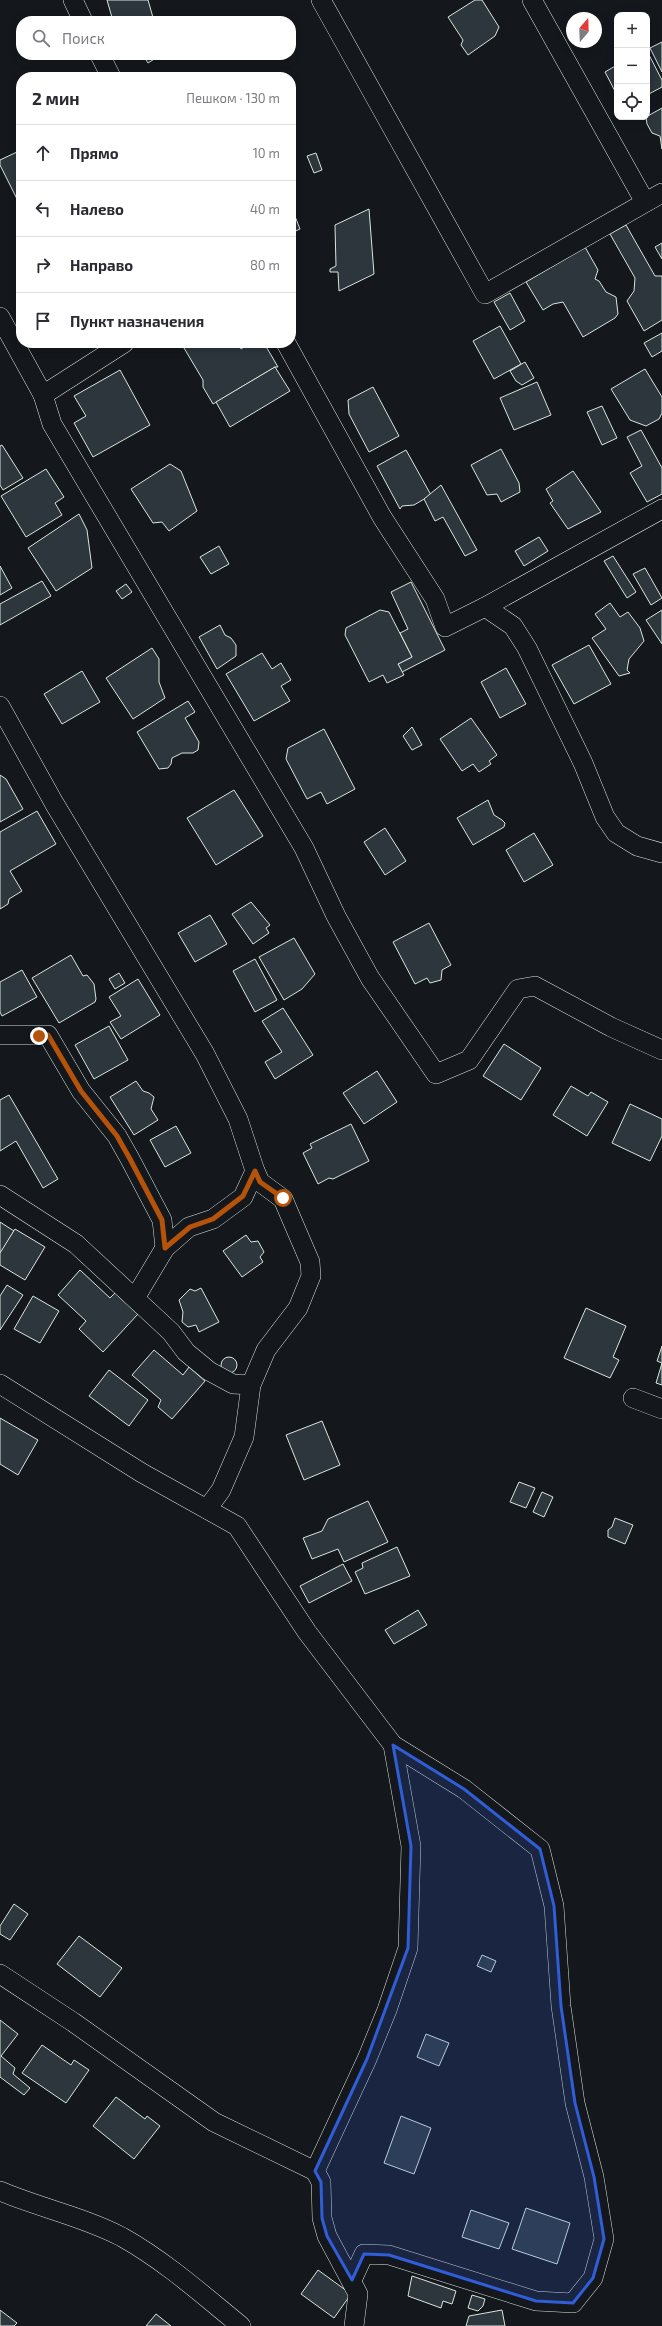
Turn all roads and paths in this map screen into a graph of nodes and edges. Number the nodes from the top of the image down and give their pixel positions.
1 (73, 0) edge
2 (321, 0) edge
3 (532, 0) edge
4 (81, 16) edge
5 (102, 60) edge
6 (108, 72) edge
7 (662, 193) edge
8 (645, 202) junction
9 (0, 317) edge
10 (16, 346) edge
11 (17, 348) edge
12 (116, 348) edge
13 (289, 348) edge
14 (43, 395) junction
15 (662, 509) edge
16 (485, 608) junction
17 (0, 706) edge
18 (662, 852) edge
19 (0, 1035) edge
20 (662, 1050) edge
21 (255, 1171) junction
22 (0, 1195) edge
23 (165, 1248) junction
24 (135, 1298) junction
25 (0, 1384) edge
26 (251, 1385) junction
27 (633, 1398) dead end
28 (662, 1409) edge
29 (207, 1510) junction
30 (393, 1745) junction
31 (0, 1974) edge
32 (315, 2171) junction
33 (0, 2191) edge
34 (352, 2280) junction
35 (241, 2326) edge
36 (354, 2326) edge

1 - 4 street
2 - 8 street
3 - 8 street
5 - 6 street
7 - 8 street
9 - 10 street
11 - 14 street
12 - 14 street
13 - 16 street
14 - 20 street
15 - 16 street
16 - 18 street
17 - 21 street
19 - 23 street
21 - 23 street
21 - 26 street
22 - 24 street
23 - 24 street
24 - 26 street
25 - 29 street
26 - 29 street
27 - 28 street
29 - 30 street
30 - 32 street
30 - 34 street
31 - 32 street
32 - 34 street
33 - 35 street
34 - 36 street

